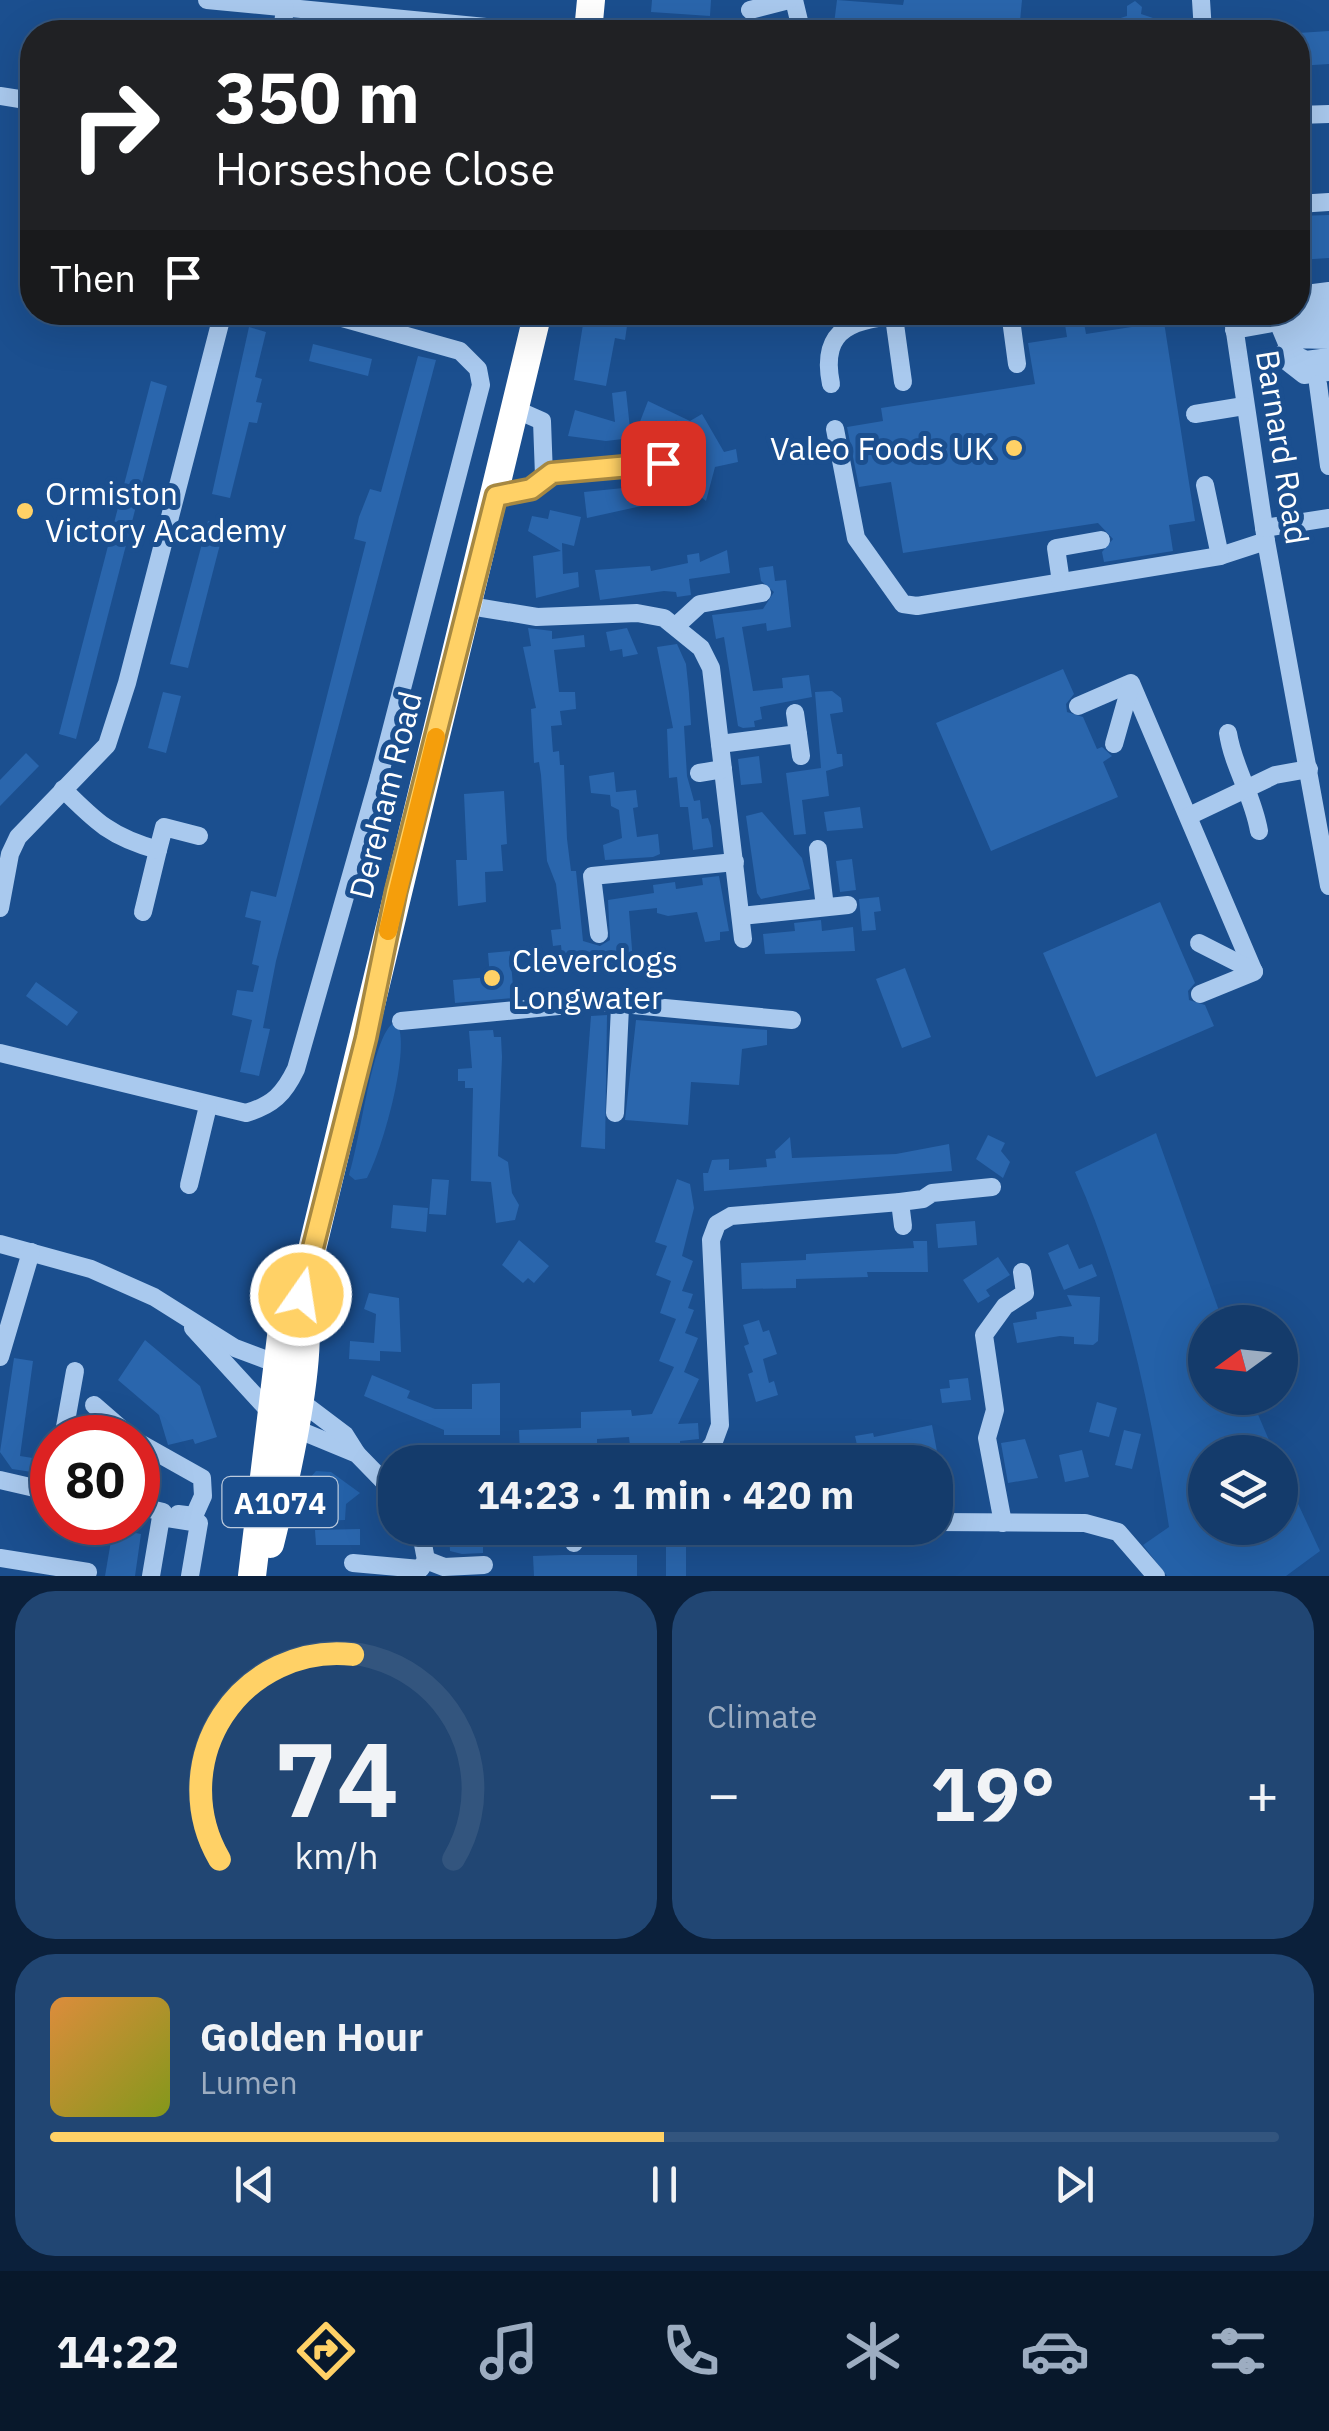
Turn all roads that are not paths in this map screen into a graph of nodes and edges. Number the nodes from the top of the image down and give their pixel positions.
1 (207, 0) edge
2 (791, 0) edge
3 (284, 8) junction
4 (750, 10) dead end
5 (283, 20) edge
6 (411, 20) edge
7 (1329, 324) edge
8 (220, 325) edge
9 (363, 325) edge
10 (535, 325) edge
11 (852, 325) edge
12 (895, 325) edge
13 (1012, 325) edge
14 (1234, 325) edge
15 (1280, 325) edge
16 (1282, 325) edge
17 (1283, 325) edge
18 (1292, 325) edge
19 (1329, 340) edge
20 (1329, 357) edge
21 (1016, 364) dead end
22 (1324, 378) edge
23 (903, 382) dead end
24 (831, 384) dead end
25 (1244, 406) junction
26 (518, 410) junction
27 (1195, 414) dead end
28 (835, 429) dead end
29 (663, 463) dead end
30 (1329, 466) edge
31 (544, 476) junction
32 (1205, 485) dead end
33 (496, 496) junction
34 (1329, 518) edge
35 (1265, 534) junction
36 (1100, 540) dead end
37 (1220, 556) junction
38 (1061, 582) junction
39 (762, 592) dead end
40 (470, 606) junction
41 (676, 626) junction
42 (1131, 683) junction
43 (1078, 706) dead end
44 (795, 713) dead end
45 (1228, 733) dead end
46 (798, 734) junction
47 (720, 744) junction
48 (1114, 744) dead end
49 (801, 756) dead end
50 (723, 769) junction
51 (1309, 769) junction
52 (699, 772) dead end
53 (64, 788) junction
54 (1250, 788) junction
55 (1189, 816) junction
56 (1259, 830) dead end
57 (199, 836) dead end
58 (818, 849) dead end
59 (158, 850) junction
60 (735, 862) junction
61 (1328, 874) edge
62 (848, 904) dead end
63 (0, 905) edge
64 (824, 907) junction
65 (143, 912) dead end
66 (740, 916) junction
67 (598, 934) dead end
68 (743, 938) dead end
69 (1199, 942) dead end
70 (1254, 972) junction
71 (1200, 994) dead end
72 (620, 1007) junction
73 (792, 1020) dead end
74 (401, 1021) dead end
75 (0, 1053) edge
76 (208, 1106) junction
77 (615, 1113) dead end
78 (189, 1185) dead end
79 (992, 1187) dead end
80 (900, 1202) junction
81 (903, 1226) dead end
82 (0, 1244) edge
83 (31, 1252) junction
84 (1022, 1272) dead end
85 (301, 1295) junction
86 (187, 1320) junction
87 (0, 1356) edge
88 (275, 1363) junction
89 (75, 1371) dead end
90 (94, 1405) dead end
91 (270, 1412) junction
92 (296, 1414) junction
93 (67, 1415) edge
94 (106, 1415) edge
95 (712, 1445) edge
96 (160, 1454) edge
97 (356, 1454) junction
98 (378, 1477) edge
99 (0, 1480) edge
100 (30, 1487) edge
101 (160, 1512) edge
102 (160, 1513) edge
103 (953, 1522) edge
104 (1003, 1523) junction
105 (151, 1545) edge
106 (0, 1558) edge
107 (353, 1563) dead end
108 (484, 1565) dead end
109 (420, 1568) edge
110 (88, 1572) dead end
111 (151, 1576) edge
112 (190, 1576) edge
113 (252, 1576) edge
114 (263, 1576) edge
115 (1156, 1576) edge

1 - 3 street
2 - 4 street
3 - 5 street
3 - 6 street
7 - 18 street
8 - 53 street
9 - 76 street, Dereham Road
10 - 26 highway, Dereham Road / A1074
11 - 24 street
12 - 23 street
13 - 21 street
14 - 25 street, Barnard Road
15 - 22 street
16 - 20 street
17 - 19 street
22 - 30 street
25 - 27 street
25 - 35 street, Barnard Road
26 - 31 street
26 - 33 highway, Dereham Road / A1074
28 - 38 street
29 - 31 street
31 - 33 street
32 - 37 street
33 - 40 highway, Dereham Road / A1074
34 - 35 street
35 - 37 street
35 - 51 street, Barnard Road
36 - 38 street
37 - 38 street
39 - 41 street
40 - 41 street
40 - 85 highway, Dereham Road / A1074
41 - 47 street
42 - 43 street
42 - 48 street
42 - 55 street
44 - 46 street
45 - 54 street
46 - 47 street
46 - 49 street
47 - 50 street
50 - 52 street
50 - 60 street
51 - 54 street
51 - 61 street, Barnard Road
53 - 59 street
53 - 63 street
54 - 55 street
54 - 56 street
55 - 70 street
57 - 59 street
58 - 64 street
59 - 65 street
60 - 66 street
60 - 67 street
62 - 64 street
64 - 66 street
66 - 68 street
69 - 70 street
70 - 71 street
72 - 73 street
72 - 74 street
72 - 77 street
75 - 76 street
76 - 78 street
79 - 80 street
80 - 81 street
80 - 95 street
82 - 83 street
83 - 86 street
83 - 87 street
84 - 104 street
85 - 88 highway, Dereham Road / A1074
85 - 92 highway, Dereham Road / A1074
86 - 88 street
86 - 91 street
88 - 91 highway, Dereham Road / A1074
88 - 92 street
89 - 93 street
90 - 94 street
91 - 92 highway
91 - 113 highway, Dereham Road / A1074
92 - 97 street
92 - 97 street
92 - 114 highway, Dereham Road / A1074
96 - 101 street
97 - 98 street
99 - 100 street
102 - 112 street
103 - 104 street
104 - 115 street
105 - 111 street
106 - 110 street
107 - 109 street
108 - 109 street

